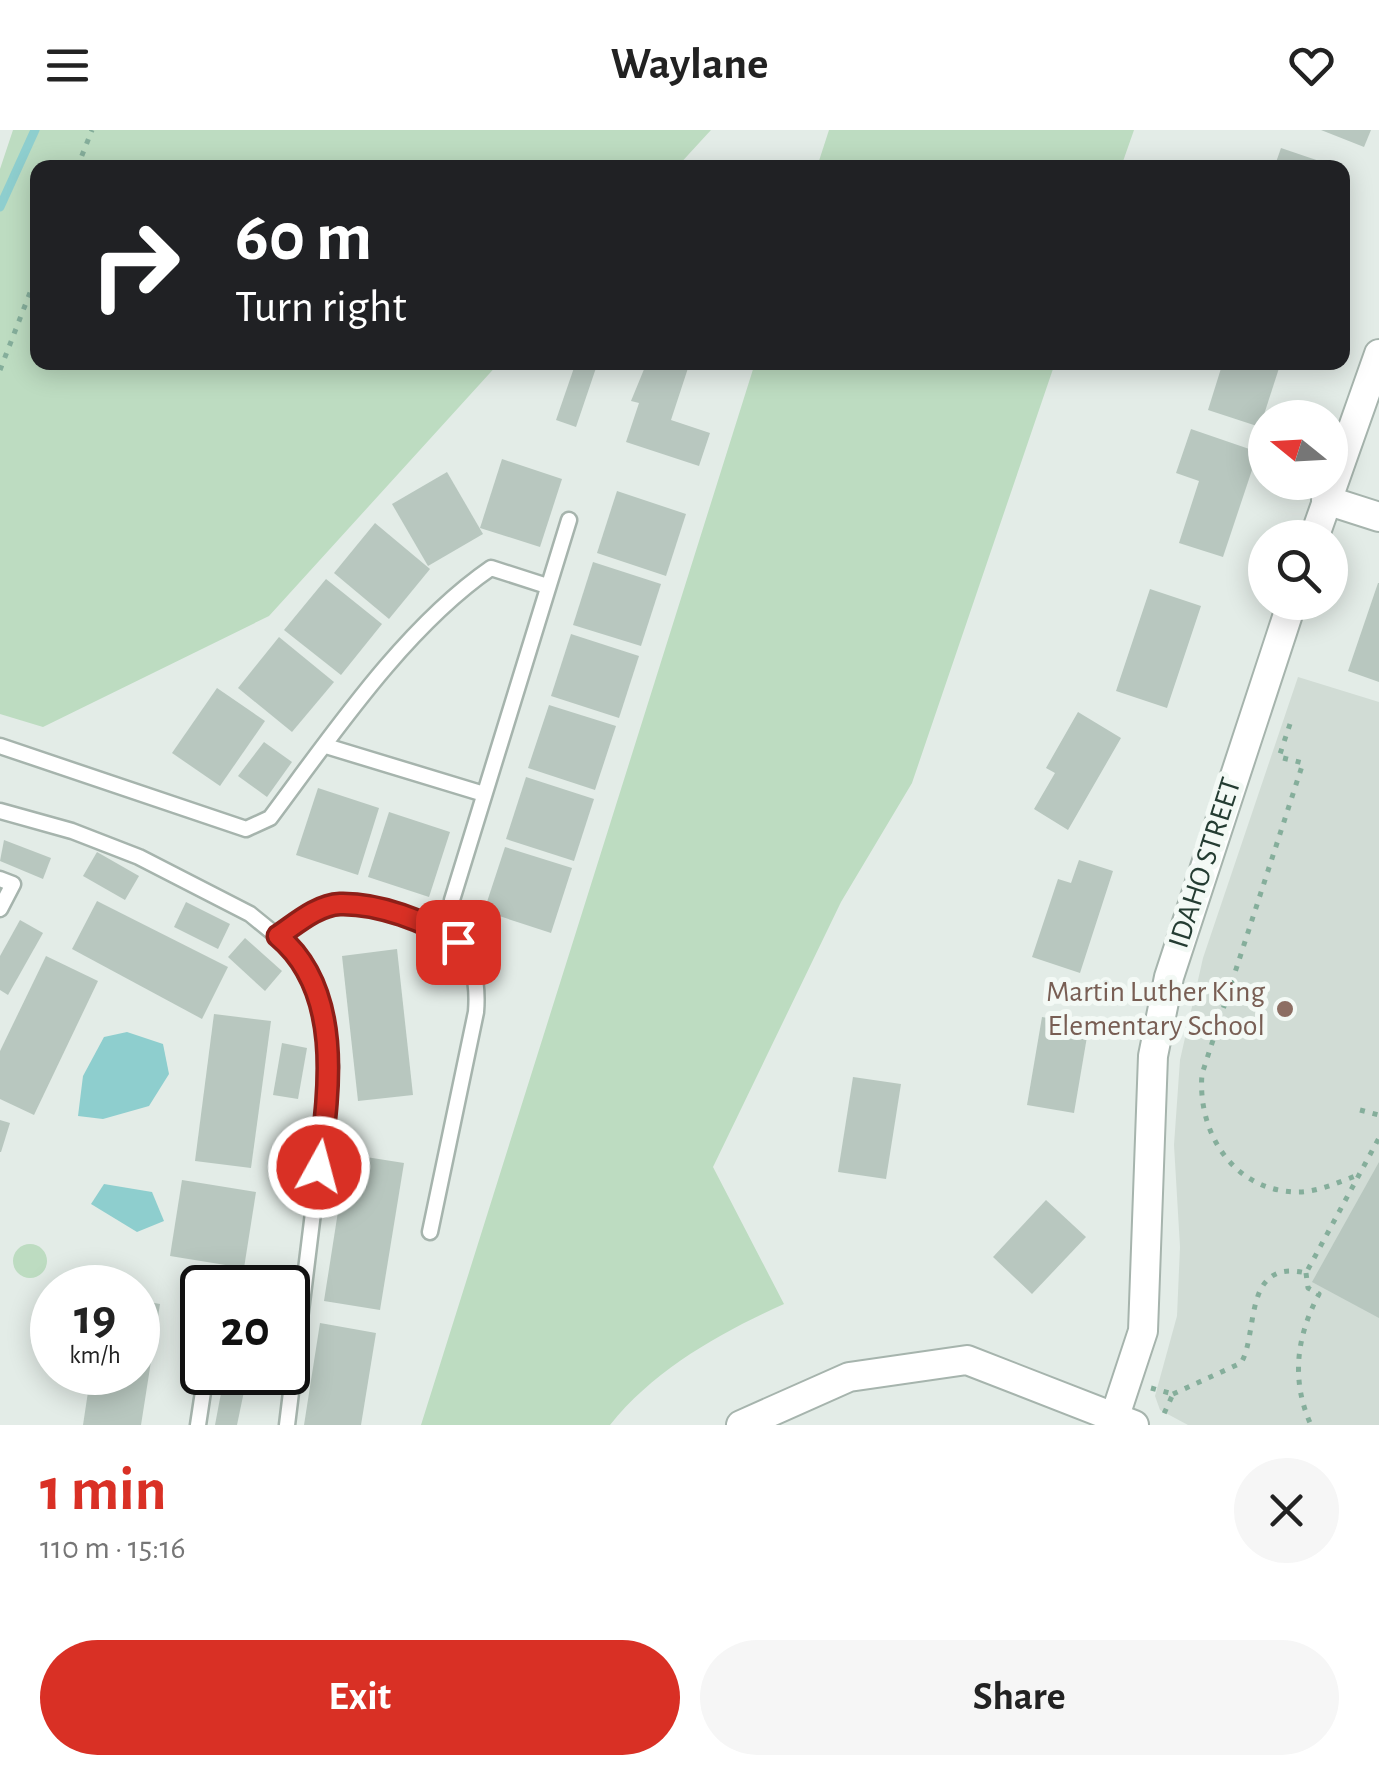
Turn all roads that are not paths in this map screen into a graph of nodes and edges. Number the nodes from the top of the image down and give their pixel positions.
1 (1379, 354) edge
2 (1348, 439) edge
3 (1326, 500) joint
4 (1379, 517) edge
5 (569, 520) dead end
6 (1320, 520) edge
7 (547, 586) junction
8 (1286, 620) edge
9 (0, 746) edge
10 (326, 746) junction
11 (484, 794) junction
12 (0, 811) edge
13 (0, 879) edge
14 (452, 900) dead end
15 (0, 909) edge
16 (278, 936) junction
17 (430, 1232) dead end
18 (203, 1395) edge
19 (744, 1422) edge
20 (1121, 1422) edge
21 (198, 1425) edge
22 (286, 1425) edge

1 - 2 street
3 - 4 street
3 - 6 street
5 - 7 lane
7 - 10 lane
7 - 11 lane
8 - 20 street, IDAHO STREET
9 - 10 lane
10 - 11 lane
11 - 14 lane
12 - 16 lane
13 - 15 lane
16 - 17 lane
16 - 22 lane
18 - 21 lane
19 - 20 street

